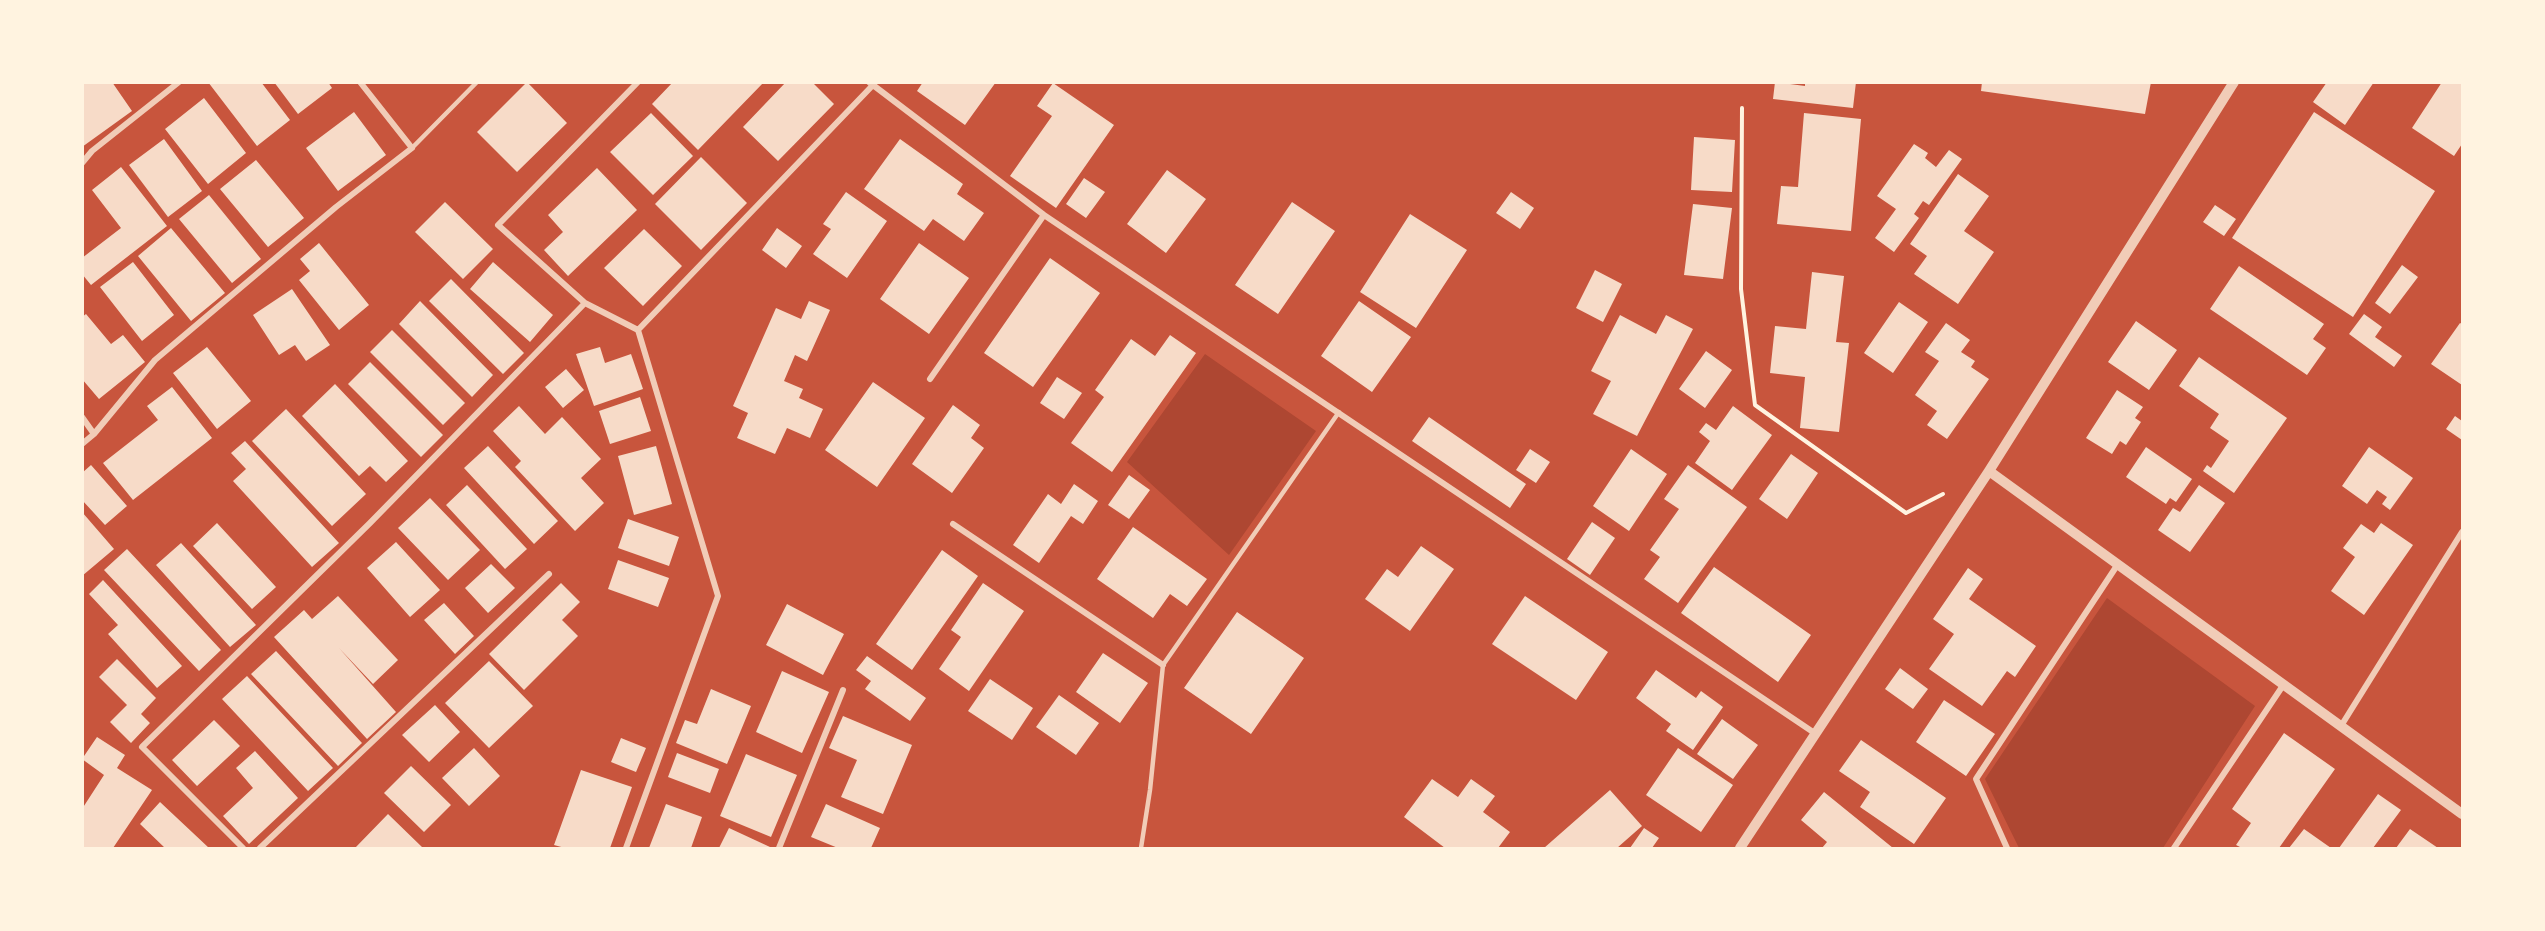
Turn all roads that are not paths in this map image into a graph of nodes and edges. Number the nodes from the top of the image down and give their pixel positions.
1 (179, 82) edge
2 (360, 82) edge
3 (477, 82) edge
4 (638, 82) edge
5 (2234, 82) edge
6 (871, 84) edge
7 (412, 148) junction
8 (82, 163) edge
9 (1044, 215) junction
10 (585, 303) junction
11 (638, 330) junction
12 (930, 379) dead end
13 (1339, 412) junction
14 (82, 417) edge
15 (94, 434) junction
16 (82, 444) edge
17 (1989, 471) junction
18 (953, 524) dead end
19 (2463, 532) edge
20 (2118, 564) junction
21 (549, 574) dead end
22 (1163, 665) junction
23 (2284, 684) junction
24 (843, 690) dead end
25 (2340, 726) junction
26 (1816, 734) junction
27 (2463, 814) edge
28 (243, 849) edge
29 (260, 849) edge
30 (626, 849) edge
31 (779, 849) edge
32 (1141, 849) edge
33 (1740, 849) edge
34 (2007, 849) edge
35 (2174, 849) edge

1 - 8 street
2 - 7 street
3 - 7 lane
4 - 10 street
5 - 17 street
6 - 9 street
6 - 11 street
7 - 15 street
9 - 12 street
9 - 13 street
10 - 11 street
10 - 28 street
11 - 30 street
13 - 22 lane
13 - 26 street
14 - 15 street
15 - 16 street
17 - 20 street
17 - 26 street
18 - 22 street
19 - 25 street
20 - 23 street
20 - 34 street
21 - 29 street
22 - 32 lane
23 - 25 street
23 - 35 street
24 - 31 street
25 - 27 street
26 - 33 street

